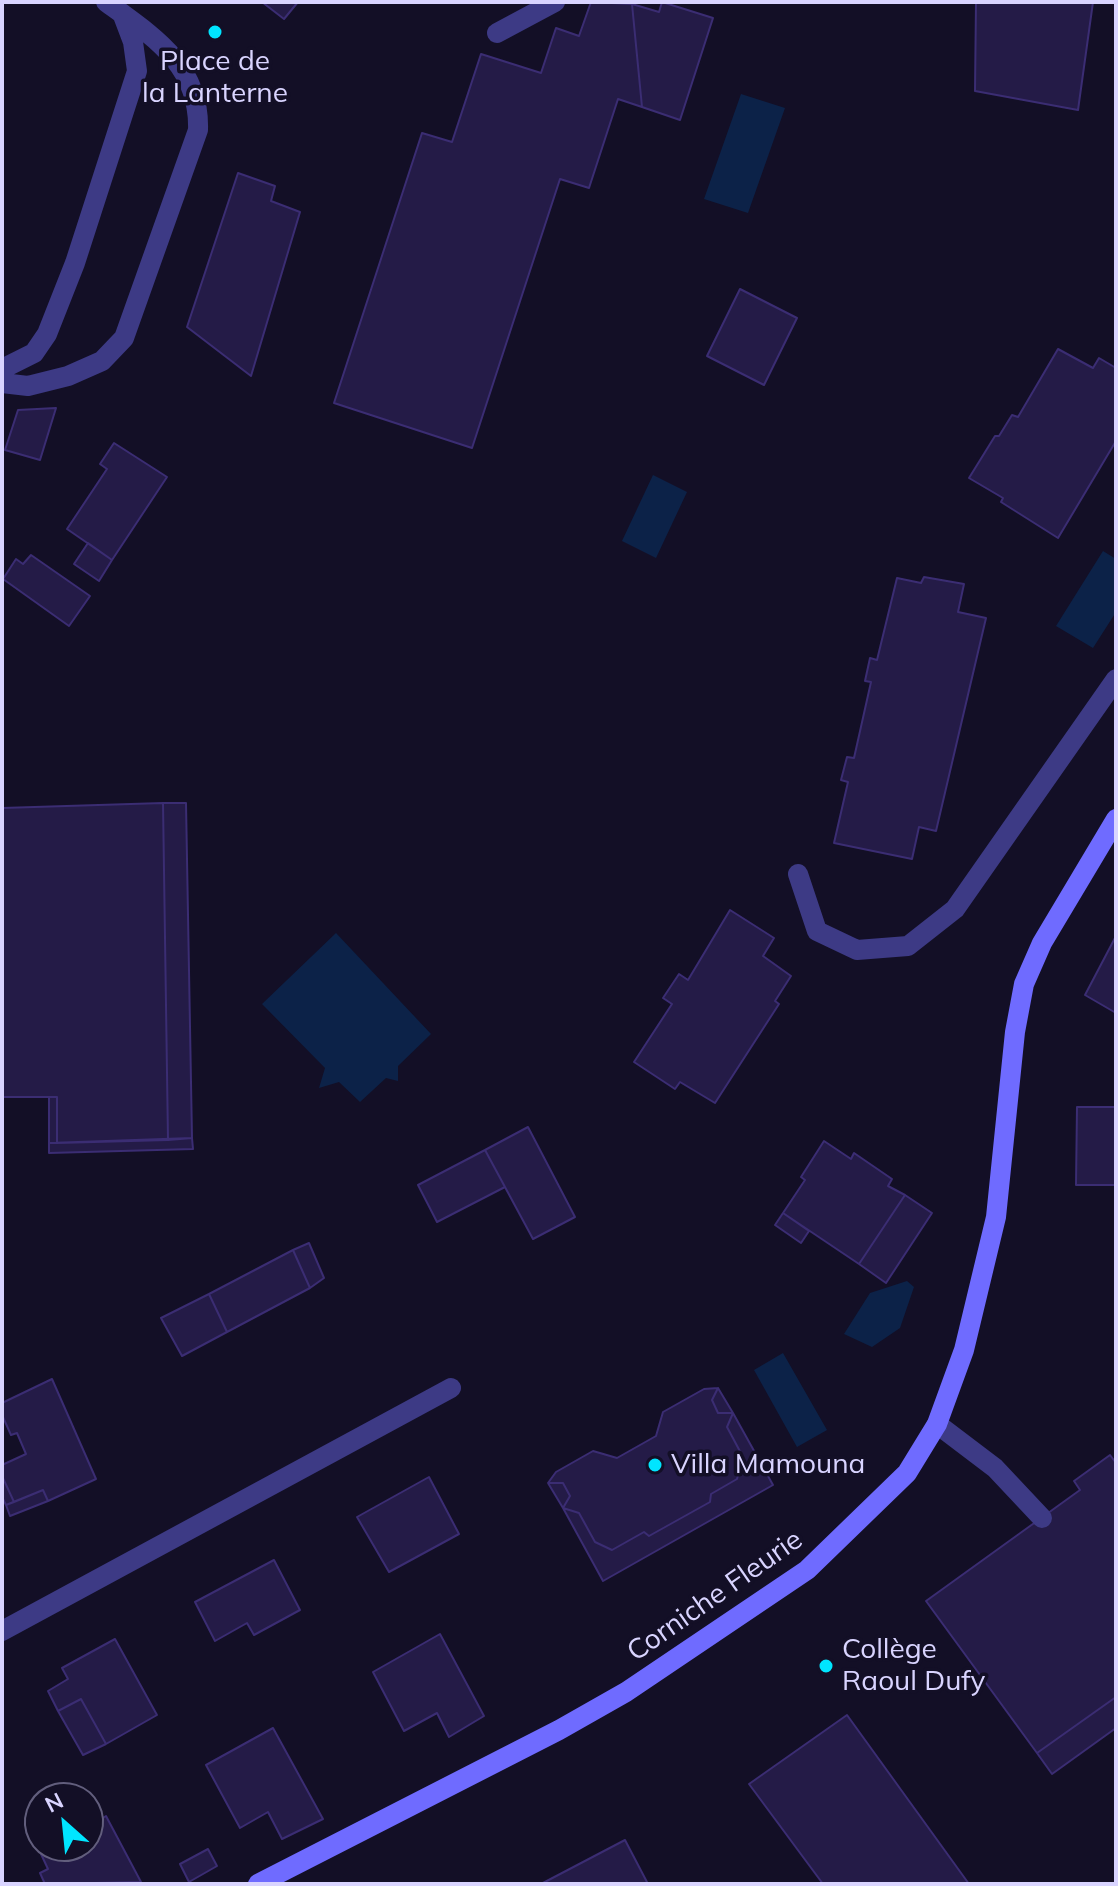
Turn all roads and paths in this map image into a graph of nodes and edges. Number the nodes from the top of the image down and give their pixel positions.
1 (555, 2) edge
2 (114, 8) edge
3 (497, 33) dead end
4 (2, 369) edge
5 (2, 383) edge
6 (1116, 679) edge
7 (1116, 819) edge
8 (798, 874) dead end
9 (451, 1388) dead end
10 (937, 1424) junction
11 (1042, 1518) dead end
12 (2, 1631) edge
13 (258, 1884) edge

1 - 3 street
2 - 4 street
2 - 5 street
6 - 8 street
7 - 10 main road, Corniche Fleurie
9 - 12 street
10 - 11 street
10 - 13 main road, Corniche Fleurie

